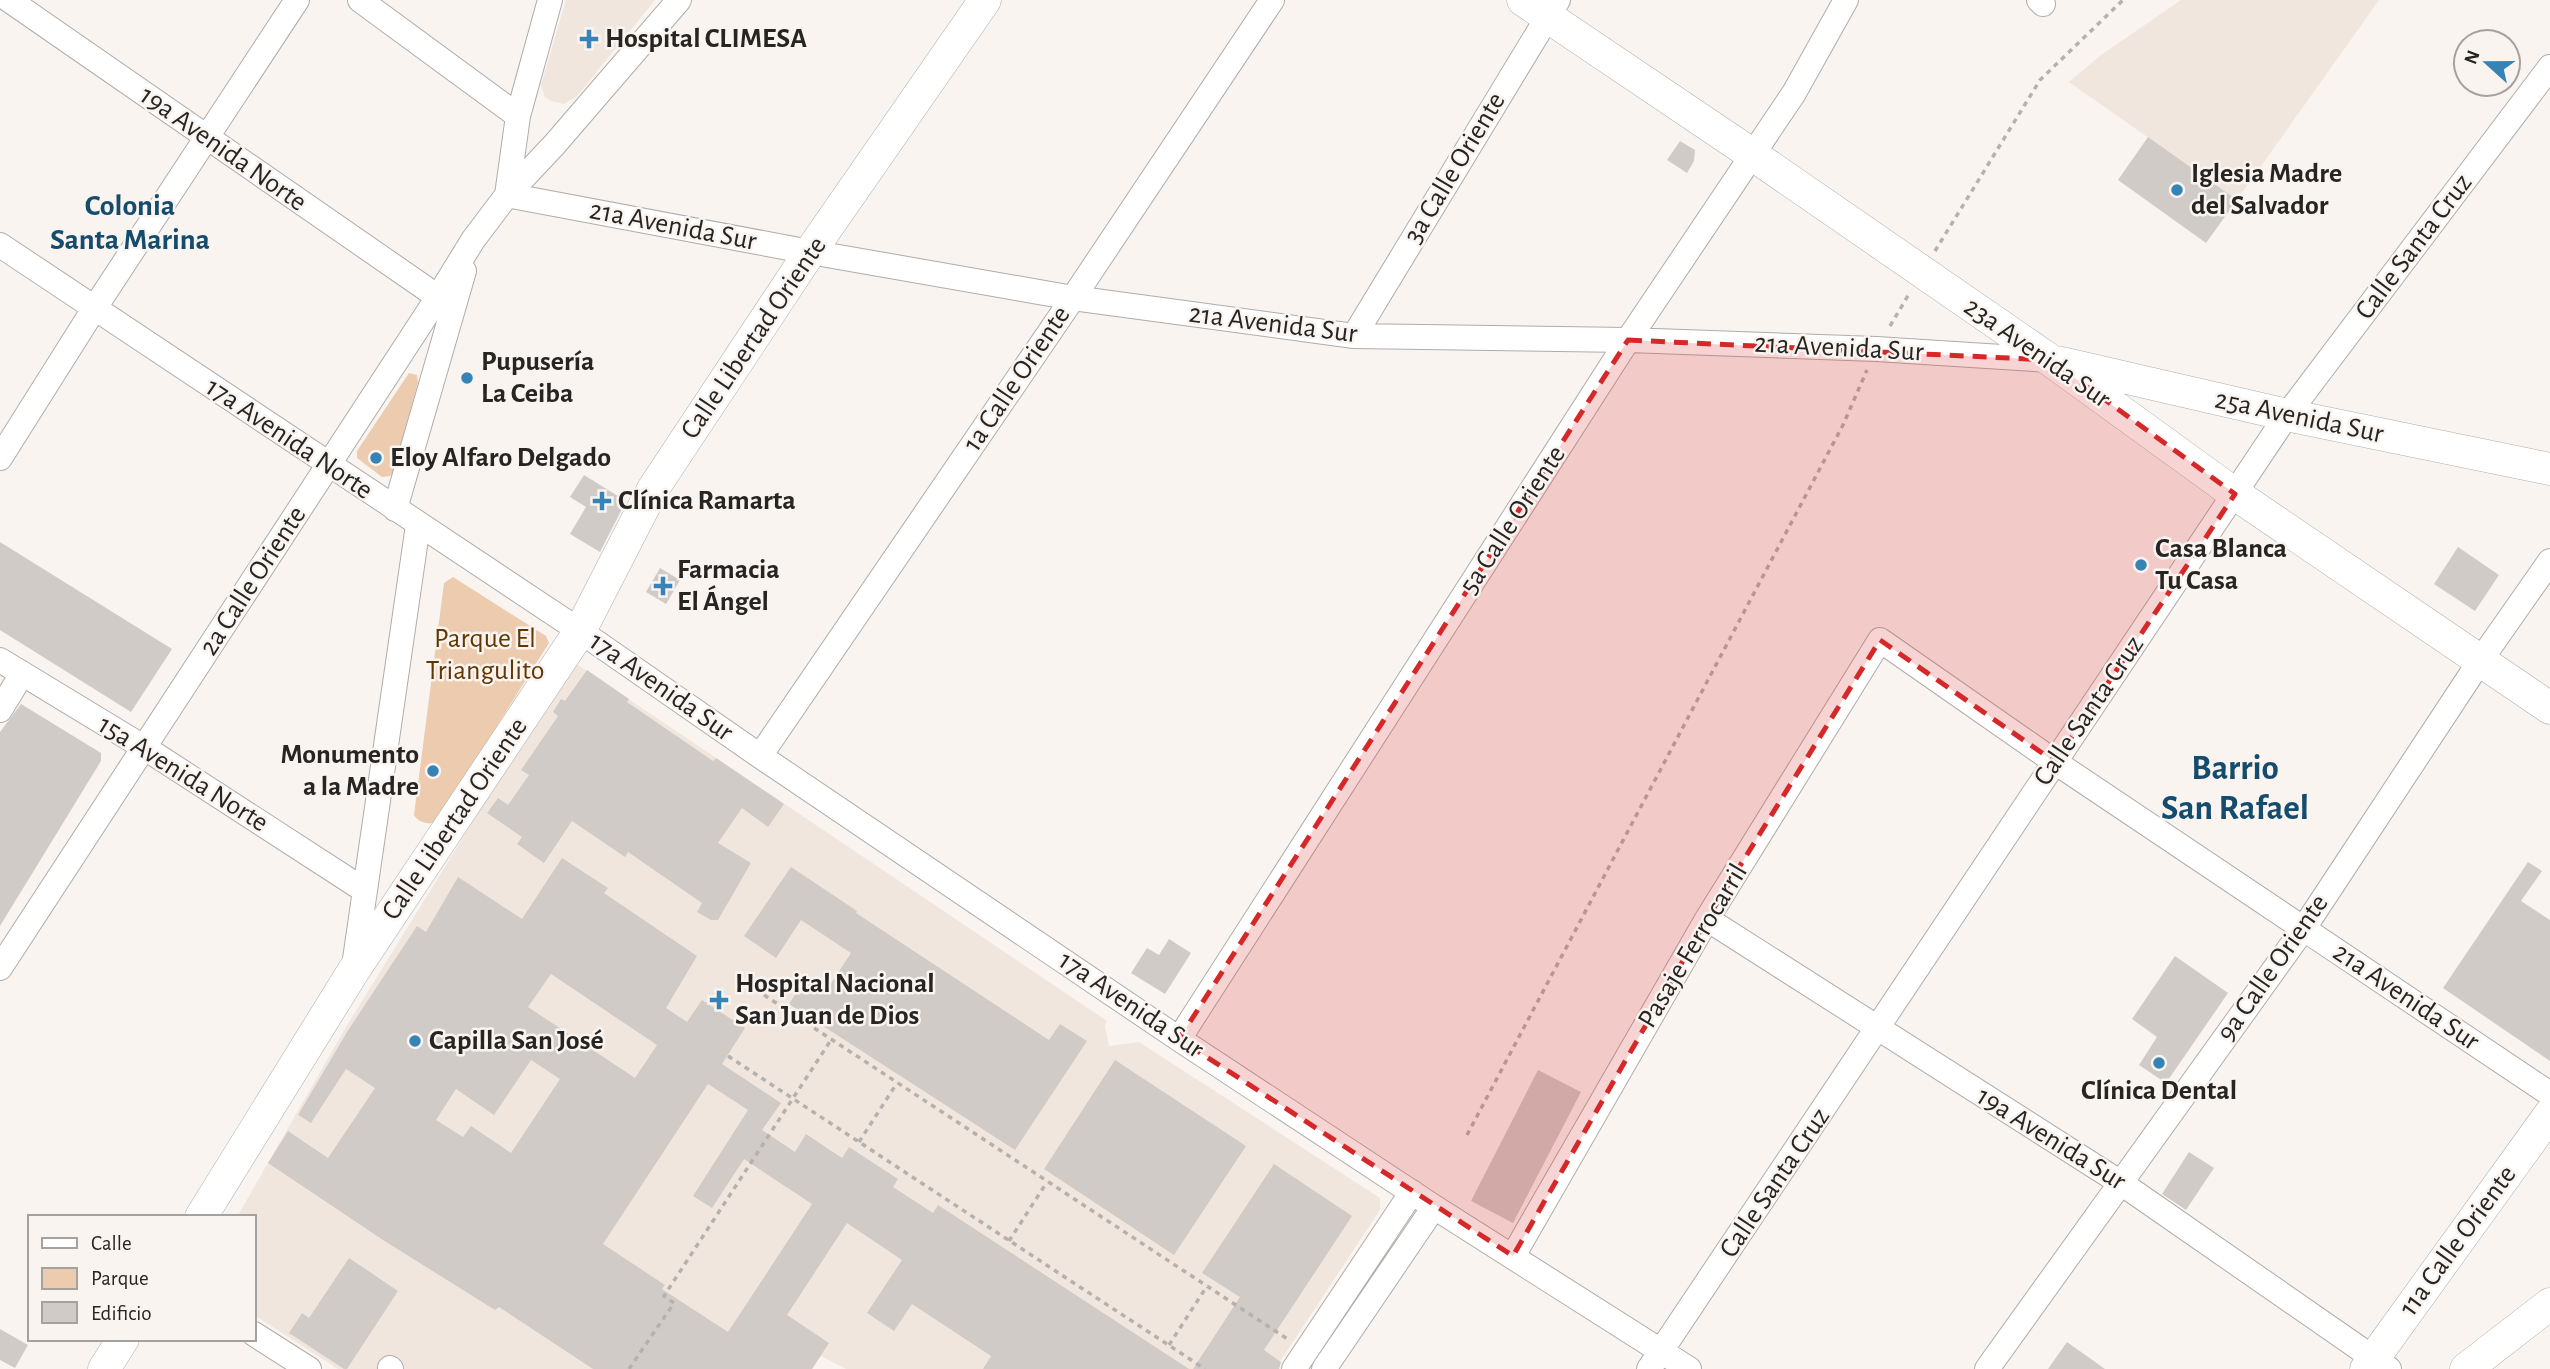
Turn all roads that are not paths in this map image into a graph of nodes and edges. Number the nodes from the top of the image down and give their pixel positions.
1 (9, 0) edge
2 (297, 0) edge
3 (360, 0) edge
4 (550, 0) edge
5 (679, 0) edge
6 (985, 0) edge
7 (1272, 0) edge
8 (1846, 0) edge
9 (1543, 5) edge
10 (2550, 68) edge
11 (518, 116) junction
12 (208, 139) junction
13 (1753, 155) junction
14 (507, 194) junction
15 (473, 240) junction
16 (0, 246) edge
17 (810, 252) junction
18 (438, 297) junction
19 (1073, 298) junction
20 (94, 309) junction
21 (1354, 336) junction
22 (1628, 340) junction
23 (2050, 360) junction
24 (2287, 415) junction
25 (1, 455) edge
26 (327, 464) junction
27 (2550, 469) edge
28 (2235, 494) junction
29 (395, 509) junction
30 (418, 525) junction
31 (2550, 561) edge
32 (580, 631) junction
33 (1880, 640) joint
34 (0, 660) edge
35 (2480, 661) junction
36 (22, 674) junction
37 (2550, 708) edge
38 (0, 710) edge
39 (145, 748) junction
40 (760, 756) junction
41 (2055, 762) junction
42 (364, 890) junction
43 (1707, 919) junction
44 (2304, 928) junction
45 (0, 968) edge
46 (354, 970) junction
47 (1878, 1030) junction
48 (1179, 1039) junction
49 (2550, 1094) edge
50 (2550, 1114) edge
51 (2121, 1182) junction
52 (1412, 1192) junction
53 (1434, 1206) junction
54 (202, 1215) edge
55 (1513, 1256) junction
56 (2550, 1304) edge
57 (256, 1335) edge
58 (122, 1341) edge
59 (1655, 1360) edge
60 (2376, 1365) edge
61 (104, 1369) edge
62 (309, 1369) edge
63 (1294, 1369) edge
64 (1324, 1369) edge
65 (1689, 1369) edge
66 (1987, 1369) edge
67 (2466, 1369) edge

1 - 12 street, 19a Avenida Norte
2 - 12 street
3 - 11 street
4 - 11 street
5 - 14 street, 2a Calle Oriente
6 - 17 main road, Calle Libertad Oriente
7 - 19 street, 1a Calle Oriente
8 - 13 street, 5a Calle Oriente
9 - 13 main road, 23a Avenida Sur
9 - 21 street, 3a Calle Oriente
10 - 24 street, Calle Santa Cruz
11 - 14 street
12 - 18 street, 19a Avenida Norte
12 - 20 street
13 - 22 street, 5a Calle Oriente
13 - 23 main road, 23a Avenida Sur
14 - 15 street, 2a Calle Oriente
14 - 17 street, 21a Avenida Sur
15 - 18 street, 2a Calle Oriente
15 - 29 street
16 - 20 street, 17a Avenida Norte
17 - 19 street, 21a Avenida Sur
17 - 32 main road, Calle Libertad Oriente
18 - 26 street, 2a Calle Oriente
19 - 21 street, 21a Avenida Sur
19 - 40 street, 1a Calle Oriente
20 - 25 street
20 - 26 street, 17a Avenida Norte
21 - 22 street, 21a Avenida Sur
22 - 23 street, 21a Avenida Sur
22 - 48 street, 5a Calle Oriente
23 - 24 main road, 25a Avenida Sur
23 - 28 main road, 23a Avenida Sur
24 - 27 main road, 25a Avenida Sur
24 - 28 street, Calle Santa Cruz
26 - 29 street, 17a Avenida Norte
26 - 39 street, 2a Calle Oriente
28 - 35 main road, 23a Avenida Sur
28 - 41 street, Calle Santa Cruz
29 - 30 street, 17a Avenida Norte
30 - 32 street, 17a Avenida Norte
30 - 42 street
31 - 35 street, 9a Calle Oriente
32 - 40 street, 17a Avenida Sur
32 - 46 main road, Calle Libertad Oriente
33 - 41 street, 21a Avenida Sur
33 - 43 street, Pasaje Ferrocarril
34 - 36 street, 15a Avenida Norte
35 - 37 main road, 23a Avenida Sur
35 - 44 street, 9a Calle Oriente
36 - 38 street
36 - 39 street, 15a Avenida Norte
39 - 42 street, 15a Avenida Norte
39 - 45 street, 2a Calle Oriente
40 - 48 street, 17a Avenida Sur
41 - 44 street, 21a Avenida Sur
41 - 47 street, Calle Santa Cruz
42 - 46 street
43 - 47 street, 19a Avenida Sur
43 - 55 street, Pasaje Ferrocarril
44 - 49 street, 21a Avenida Sur
44 - 51 street, 9a Calle Oriente
46 - 54 main road, Calle Libertad Oriente
47 - 51 street, 19a Avenida Sur
47 - 59 street, Calle Santa Cruz
48 - 52 street, 17a Avenida Sur
50 - 60 main road, 11a Calle Oriente
51 - 60 street, 19a Avenida Sur
51 - 66 street, 9a Calle Oriente
52 - 53 street, 17a Avenida Sur
52 - 63 street
53 - 55 street, 17a Avenida Sur
53 - 64 street
55 - 59 street, 17a Avenida Sur
56 - 67 main road
57 - 62 street
58 - 61 main road
59 - 65 street, 17a Avenida Sur

